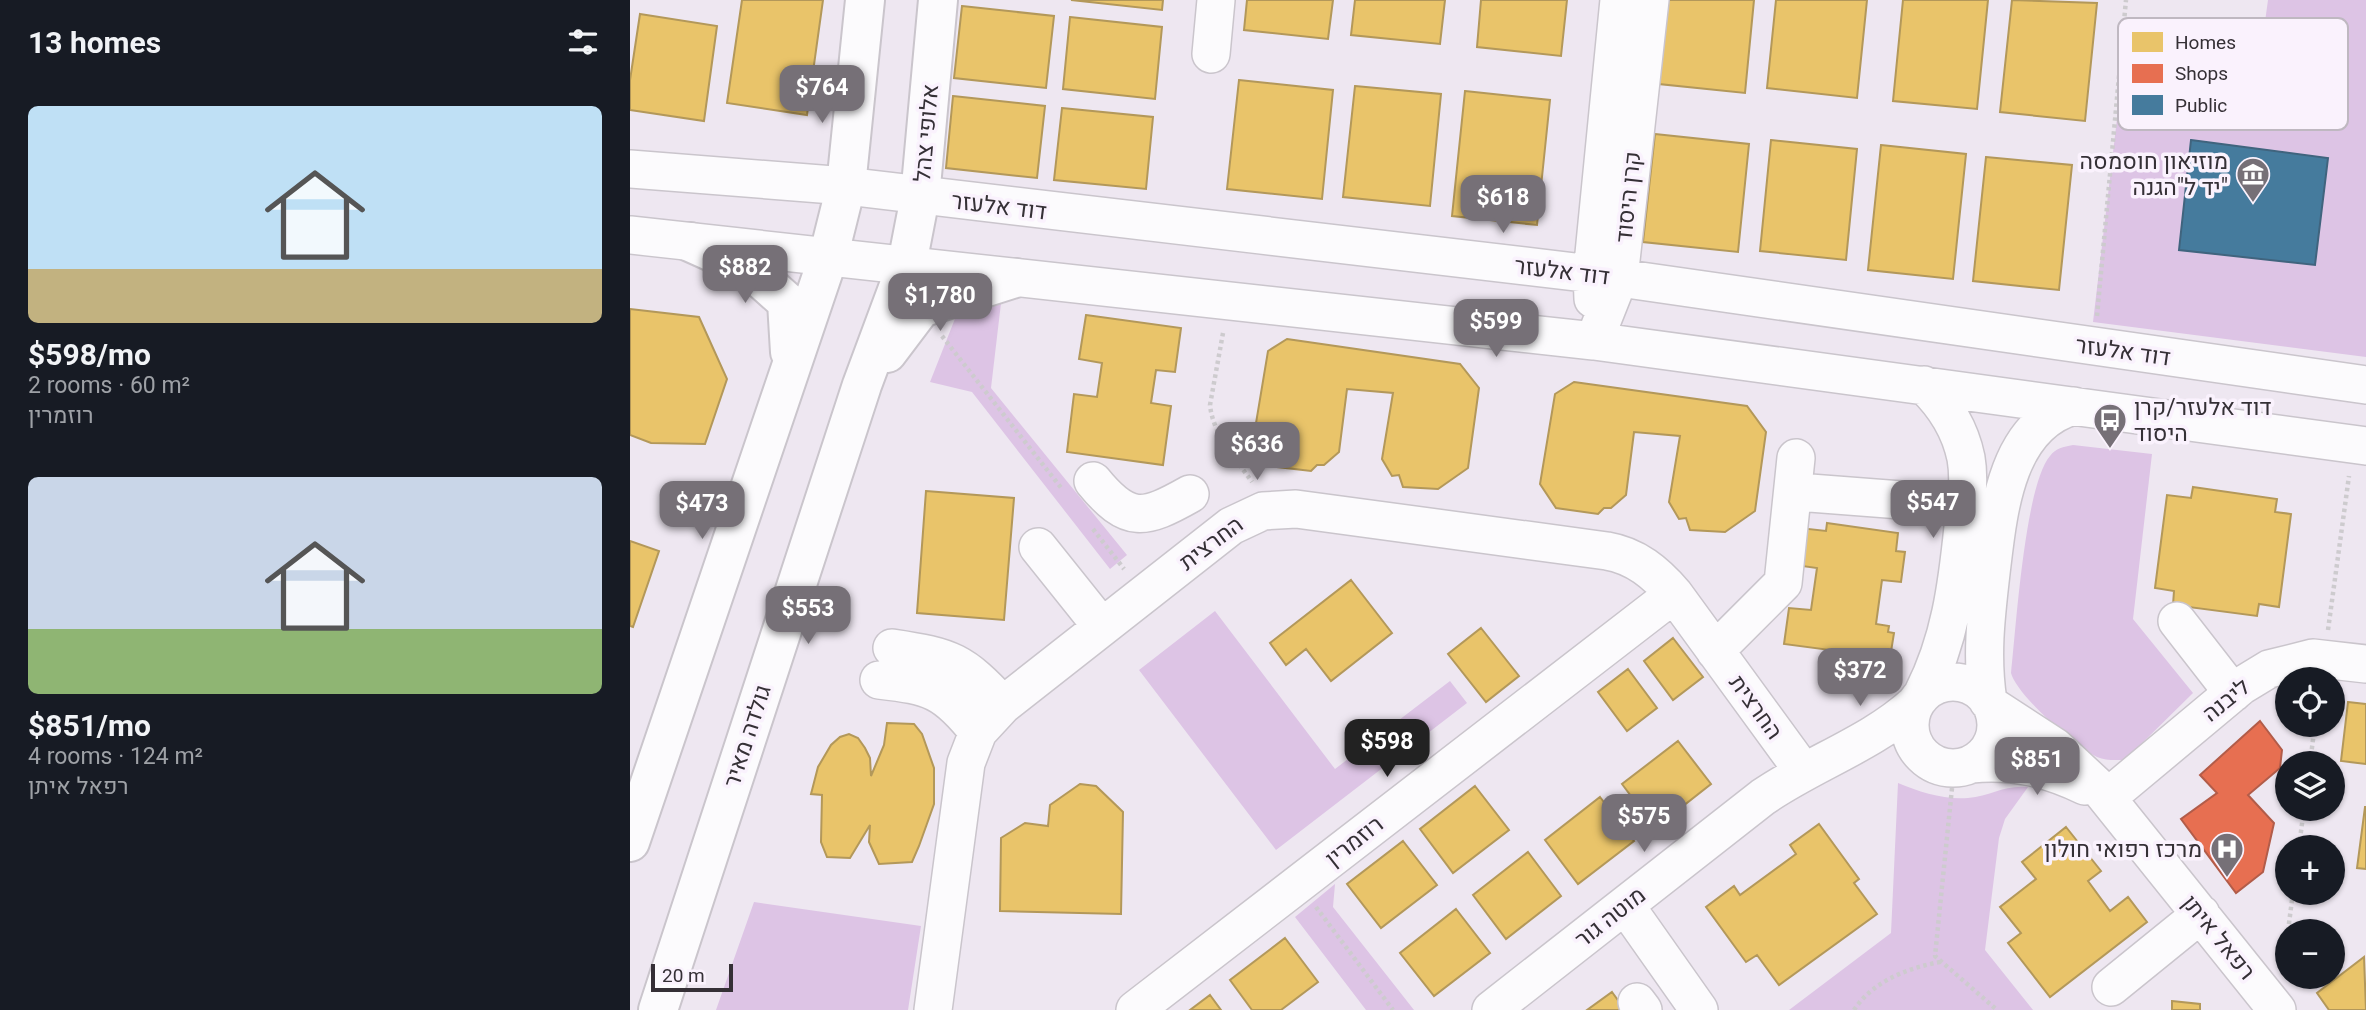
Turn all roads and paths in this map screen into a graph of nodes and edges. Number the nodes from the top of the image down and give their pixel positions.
1 (865, 0) edge
2 (939, 0) edge
3 (1216, 0) edge
4 (1619, 0) edge
5 (1650, 0) edge
6 (2126, 0) edge
7 (2124, 18) edge
8 (1211, 54) dead end
9 (2118, 87) edge
10 (630, 169) edge
11 (846, 186) junction
12 (920, 197) junction
13 (630, 235) edge
14 (690, 242) junction
15 (828, 258) junction
16 (907, 264) junction
17 (1606, 276) junction
18 (1015, 278) junction
19 (1229, 301) junction
20 (921, 308) junction
21 (1594, 341) junction
22 (2094, 347) junction
23 (791, 375) junction
24 (862, 385) junction
25 (1924, 385) junction
26 (2366, 385) edge
27 (2074, 406) junction
28 (2360, 445) edge
29 (1796, 458) dead end
30 (1080, 488) joint
31 (1810, 493) dead end
32 (1966, 505) junction
33 (1270, 509) junction
34 (1084, 517) dead end
35 (1226, 531) junction
36 (1038, 547) dead end
37 (1674, 594) junction
38 (1144, 595) junction
39 (2177, 621) dead end
40 (1102, 627) junction
41 (1715, 651) junction
42 (2324, 658) junction
43 (2366, 664) edge
44 (2233, 693) junction
45 (1919, 699) junction
46 (1990, 704) junction
47 (1003, 705) junction
48 (978, 732) junction
49 (1818, 763) junction
50 (1952, 765) junction
51 (2108, 797) junction
52 (630, 842) edge
53 (1298, 884) junction
54 (1625, 905) junction
55 (2201, 914) junction
56 (1940, 962) junction
57 (2111, 987) dead end
58 (658, 1010) edge
59 (933, 1010) edge
60 (1135, 1010) edge
61 (1393, 1010) edge
62 (1490, 1010) edge
63 (1699, 1010) edge
64 (1854, 1010) edge
65 (1997, 1010) edge
66 (2277, 1010) edge

1 - 11 main road
2 - 12 main road, אלופי צהל
3 - 8 street
4 - 17 street, קרן היסוד
5 - 17 street, קרן היסוד
6 - 7 path
9 - 22 path
10 - 11 street, דוד אלעזר
11 - 12 street, דוד אלעזר
11 - 15 main road
12 - 16 main road, אלופי צהל
12 - 17 street, דוד אלעזר
13 - 14 street
14 - 15 street
14 - 23 main road
15 - 16 street
15 - 23 main road
16 - 18 street
16 - 24 main road, גולדה מאיר
17 - 21 street, קרן היסוד
17 - 22 street, דוד אלעזר
18 - 19 street
18 - 20 main road
19 - 21 street
19 - 33 path
20 - 24 main road
20 - 30 path
21 - 25 street
22 - 26 street, דוד אלעזר
23 - 52 main road
24 - 58 main road, גולדה מאיר
25 - 27 street
25 - 32 street
27 - 28 street
27 - 46 street
28 - 42 path
29 - 41 street
30 - 35 street
31 - 32 street
32 - 45 street
33 - 35 street, החרצית
33 - 37 street, החרצית
34 - 38 path
35 - 38 street, החרצית
36 - 40 street
37 - 41 street, החרצית
37 - 53 street, רוזמרין
38 - 40 street, החרצית
39 - 44 street
40 - 47 street, החרצית
41 - 49 street, החרצית
42 - 43 street, ליבנה
42 - 44 street, ליבנה
44 - 51 street, ליבנה
45 - 46 street
45 - 49 street, מוטה גור
45 - 50 street
46 - 50 street
46 - 51 street, רפאל איתן
47 - 48 street, החרצית
47 - 48 street
48 - 59 street, החרצית
49 - 50 street, מוטה גור
49 - 54 street, מוטה גור
50 - 51 street, רפאל איתן
50 - 56 path
51 - 55 street, רפאל איתן
53 - 60 street, רוזמרין
53 - 61 path
54 - 62 street, מוטה גור
54 - 63 street
55 - 57 street
55 - 66 street, רפאל איתן
56 - 64 path
56 - 65 path

